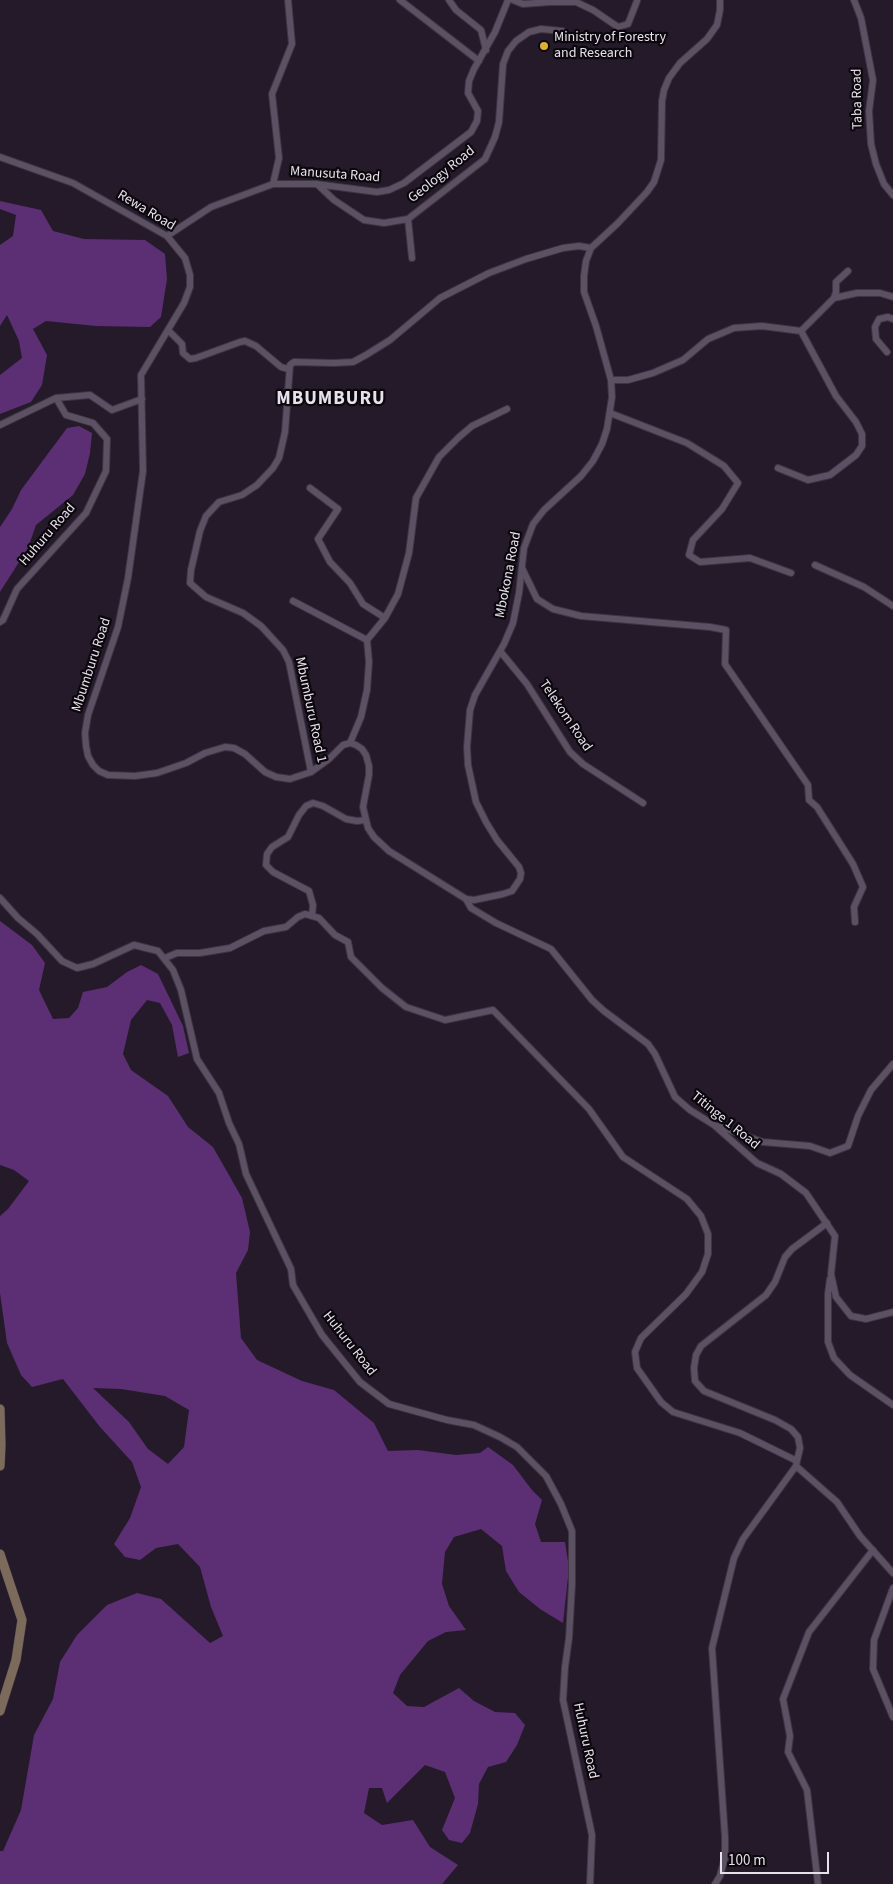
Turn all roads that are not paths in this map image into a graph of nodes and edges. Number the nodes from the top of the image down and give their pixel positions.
1 (288, 0) edge
2 (400, 0) edge
3 (449, 0) edge
4 (508, 0) edge
5 (513, 0) edge
6 (720, 0) edge
7 (854, 0) edge
8 (637, 1) edge
9 (562, 31) dead end
10 (486, 50) junction
11 (479, 61) junction
12 (0, 157) edge
13 (273, 184) junction
14 (316, 184) junction
15 (893, 195) edge
16 (408, 219) junction
17 (167, 236) junction
18 (591, 248) junction
19 (412, 258) dead end
20 (848, 271) dead end
21 (893, 297) edge
22 (834, 298) junction
23 (893, 319) edge
24 (169, 331) junction
25 (801, 331) junction
26 (887, 352) dead end
27 (288, 369) junction
28 (610, 380) junction
29 (56, 398) junction
30 (142, 399) junction
31 (507, 409) dead end
32 (610, 413) junction
33 (0, 425) edge
34 (778, 468) dead end
35 (310, 488) dead end
36 (815, 565) dead end
37 (521, 568) junction
38 (791, 573) dead end
39 (293, 601) dead end
40 (893, 606) edge
41 (385, 618) junction
42 (0, 622) edge
43 (367, 640) junction
44 (500, 651) junction
45 (350, 744) junction
46 (310, 772) junction
47 (643, 803) dead end
48 (365, 820) junction
49 (0, 898) edge
50 (466, 899) junction
51 (312, 916) junction
52 (855, 922) dead end
53 (165, 958) junction
54 (893, 1064) edge
55 (714, 1125) junction
56 (827, 1223) junction
57 (831, 1274) junction
58 (893, 1312) edge
59 (893, 1405) edge
60 (0, 1409) edge
61 (796, 1464) junction
62 (0, 1466) edge
63 (873, 1550) junction
64 (0, 1554) edge
65 (893, 1573) edge
66 (893, 1588) edge
67 (0, 1711) edge
68 (893, 1718) edge
69 (590, 1884) edge
70 (716, 1884) edge
71 (818, 1884) edge

1 - 13 street
2 - 11 street
3 - 10 street
4 - 10 street, Manusuta Road
5 - 8 street
6 - 18 street
7 - 15 street, Taba Road
9 - 16 street, Geology Road
10 - 11 street, Manusuta Road
11 - 14 street, Manusuta Road
12 - 17 street, Rewa Road
13 - 14 street, Manusuta Road
13 - 17 street
14 - 16 street, Geology Road
16 - 19 street
17 - 24 street, Rewa Road
18 - 27 street
18 - 28 street, Mbokona Road
20 - 22 street
21 - 22 street
22 - 25 street
23 - 26 street
24 - 27 street
24 - 30 street, Rewa Road
25 - 28 street
25 - 34 street
27 - 46 street, Mbumburu Road 1
28 - 32 street, Mbokona Road
29 - 30 street
29 - 33 street
29 - 42 street, Huhuru Road
30 - 46 street, Mbumburu Road
31 - 41 street
32 - 37 street, Mbokona Road
32 - 38 street
35 - 41 street
36 - 40 street
37 - 44 street, Mbokona Road
37 - 52 street
39 - 43 street
41 - 43 street
43 - 45 street
44 - 47 street, Telekom Road
44 - 50 street, Mbokona Road
45 - 46 street, Mbumburu Road
45 - 48 street
48 - 50 street
48 - 51 street
49 - 53 street
50 - 55 street, Titinge 1 Road
51 - 53 street
51 - 61 street
53 - 69 street, Huhuru Road
54 - 55 street
55 - 56 street, Titinge 1 Road
56 - 57 street, Titinge 1 Road
56 - 61 street
57 - 58 street, Titinge 1 Road
57 - 59 street
60 - 62 street
61 - 63 street
61 - 70 street
63 - 65 street
63 - 71 street
64 - 67 street
66 - 68 street

